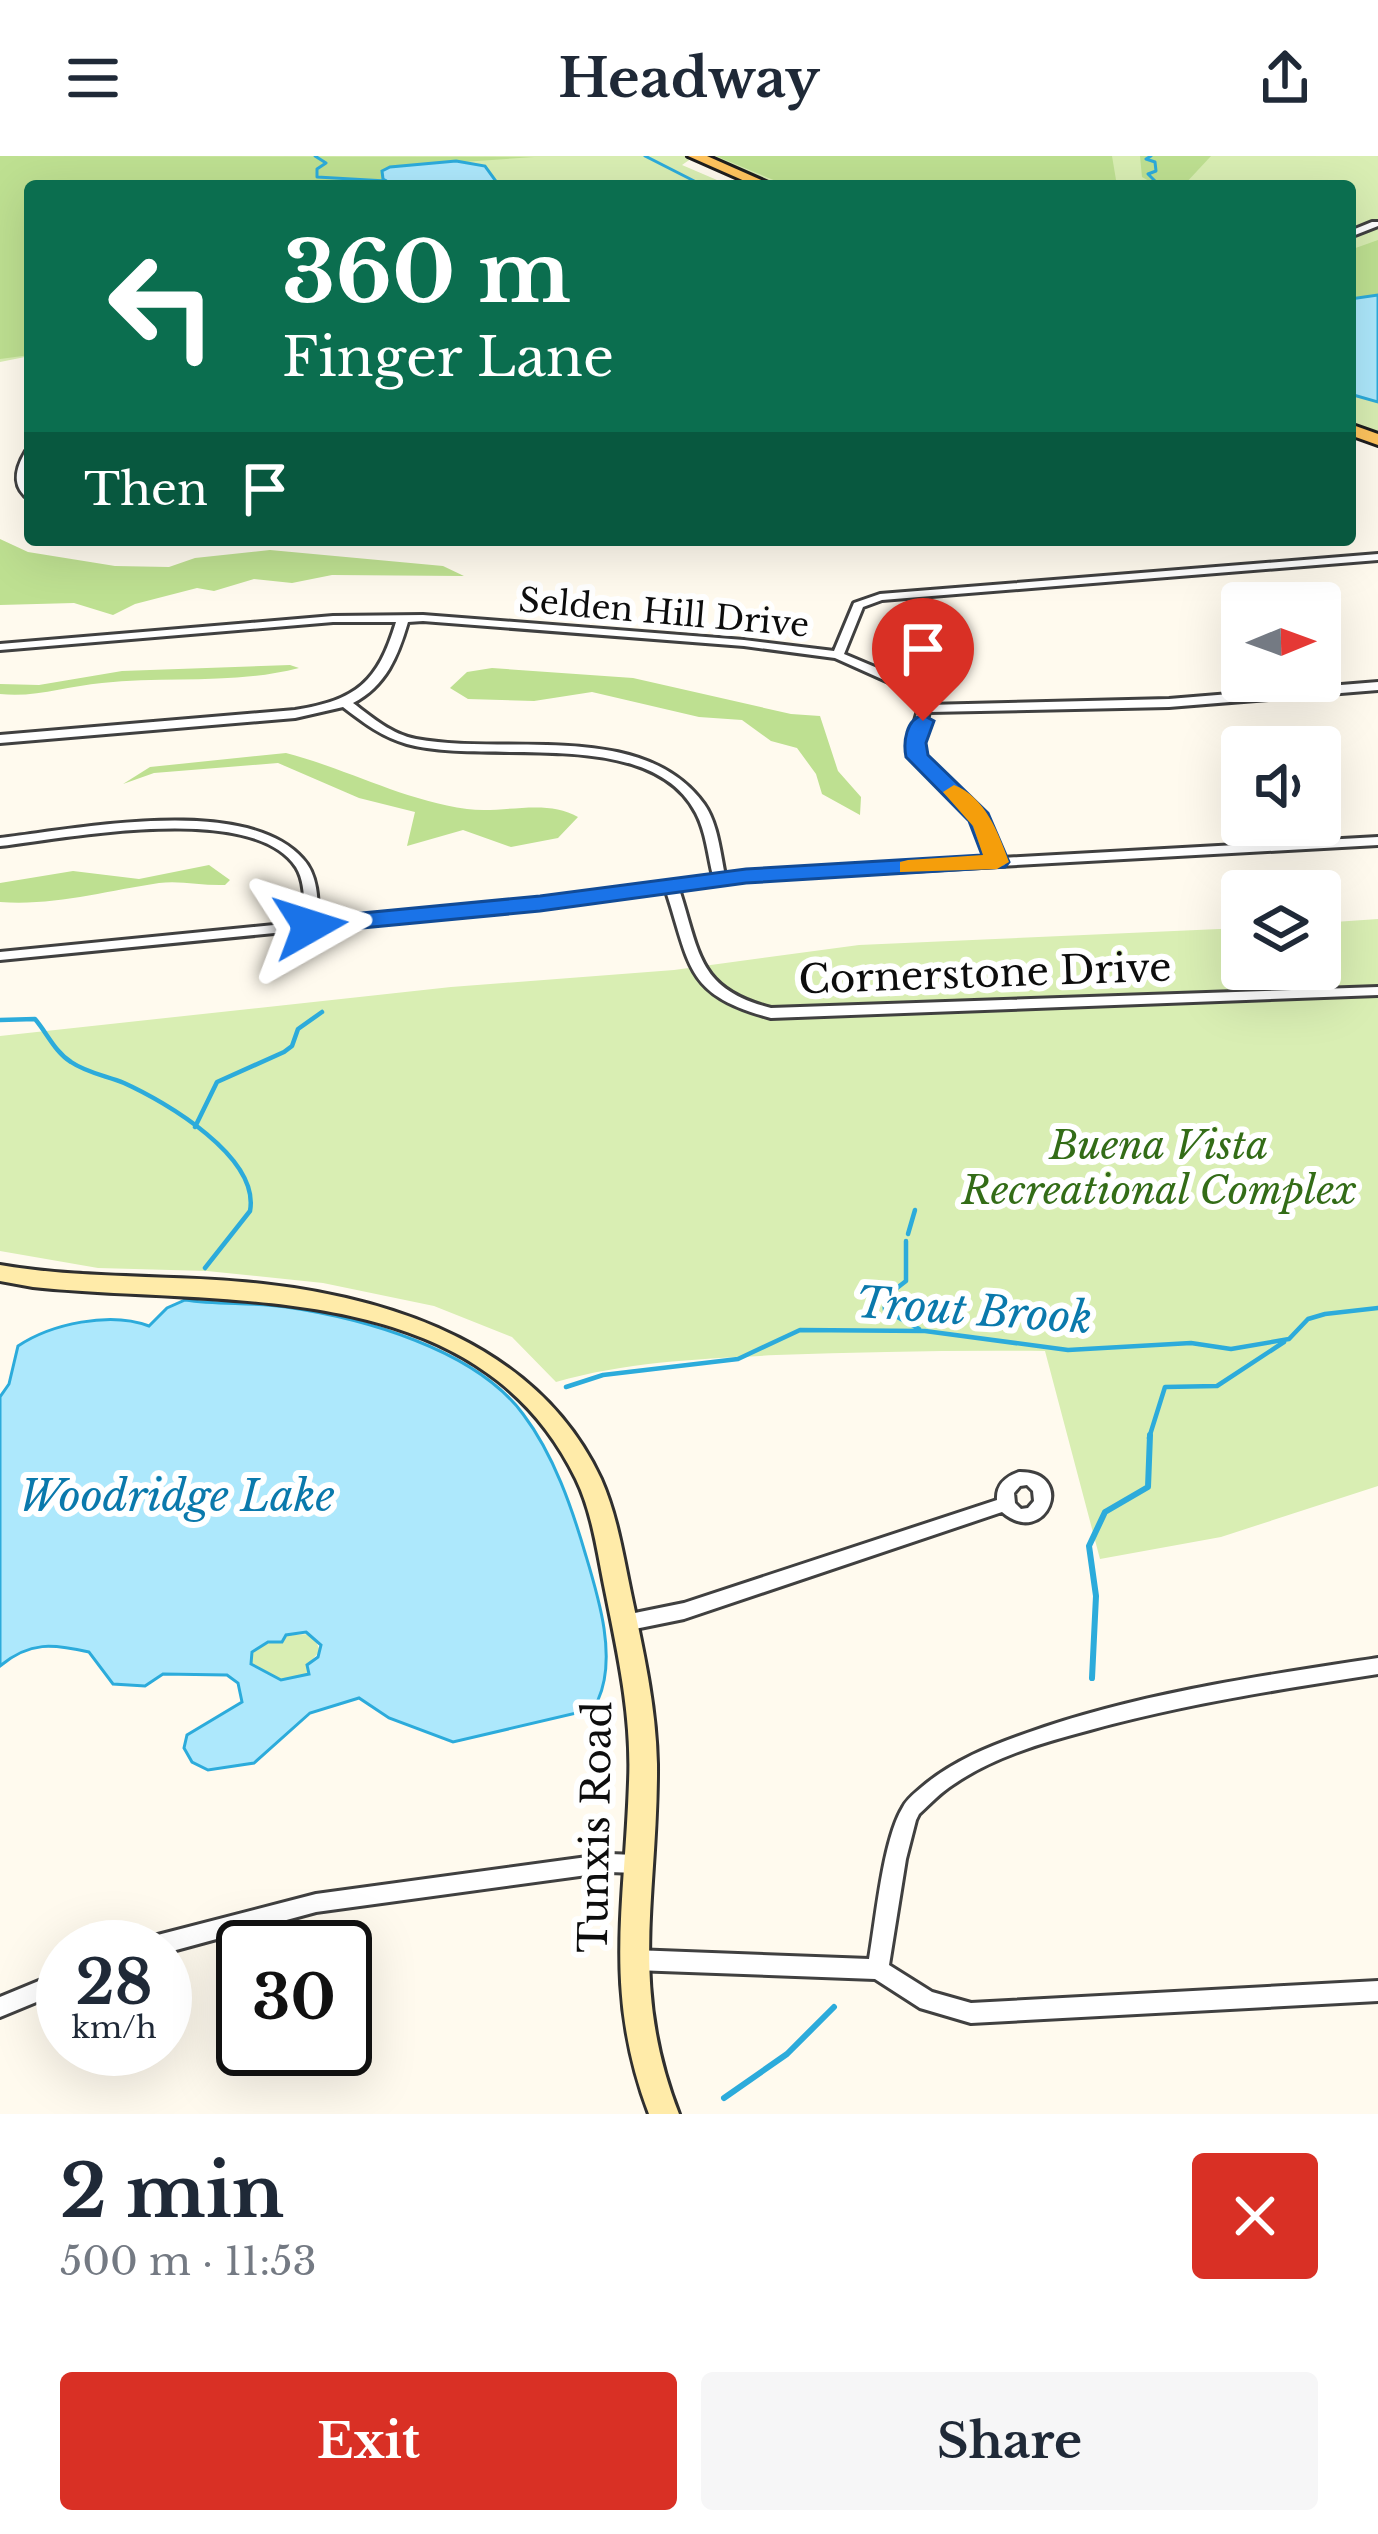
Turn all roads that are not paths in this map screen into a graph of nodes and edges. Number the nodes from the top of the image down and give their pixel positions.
1 (695, 156) edge
2 (753, 180) edge
3 (1375, 224) dead end
4 (1356, 232) edge
5 (1378, 556) edge
6 (403, 618) junction
7 (0, 647) edge
8 (838, 655) junction
9 (1378, 686) edge
10 (345, 703) junction
11 (924, 709) junction
12 (0, 739) edge
13 (0, 842) edge
14 (1378, 842) edge
15 (997, 862) junction
16 (720, 879) junction
17 (671, 886) junction
18 (310, 926) junction
19 (0, 956) edge
20 (1378, 992) edge
21 (0, 1273) edge
22 (1006, 1504) dead end
23 (625, 1623) junction
24 (1378, 1666) edge
25 (638, 1864) junction
26 (192, 1936) edge
27 (632, 1960) junction
28 (878, 1969) junction
29 (1378, 1990) edge
30 (36, 1992) edge
31 (0, 2007) edge
32 (664, 2114) edge

1 - 2 main road
3 - 4 street
5 - 8 street
6 - 7 street, Selden Hill Drive
6 - 8 street, Selden Hill Drive
6 - 10 street
8 - 11 street, Selden Hill Drive
9 - 11 street
10 - 12 street
10 - 16 street
11 - 15 street
13 - 18 street
14 - 15 street
15 - 16 street
16 - 17 street
17 - 18 street
17 - 20 street, Cornerstone Drive
18 - 19 street
21 - 23 street, Tunxis Road
22 - 23 street
23 - 25 street, Tunxis Road
24 - 28 street
25 - 26 street
25 - 27 street, Tunxis Road
27 - 28 street
27 - 32 street, Tunxis Road
28 - 29 street
30 - 31 street

